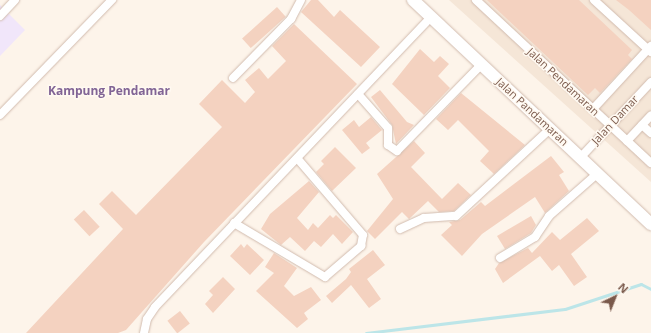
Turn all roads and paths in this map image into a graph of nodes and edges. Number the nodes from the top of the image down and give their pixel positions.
1 (15, 0) edge
2 (112, 0) edge
3 (301, 0) edge
4 (413, 0) edge
5 (476, 0) edge
6 (594, 0) edge
7 (0, 16) edge
8 (431, 17) junction
9 (650, 49) edge
10 (481, 65) junction
11 (233, 78) dead end
12 (651, 82) edge
13 (358, 94) junction
14 (593, 109) junction
15 (0, 115) edge
16 (651, 115) edge
17 (610, 125) junction
18 (642, 125) junction
19 (550, 129) junction
20 (651, 133) edge
21 (627, 140) junction
22 (297, 158) junction
23 (580, 158) junction
24 (651, 163) edge
25 (597, 174) junction
26 (234, 223) junction
27 (651, 224) edge
28 (400, 229) dead end
29 (500, 258) dead end
30 (144, 333) edge

1 - 7 street
2 - 15 street
3 - 11 street
4 - 8 main road, Jalan Pandamaran
5 - 14 street, Jalan Pendamaran
6 - 9 street
8 - 10 main road, Jalan Pandamaran
8 - 13 street
9 - 14 street
10 - 13 street
10 - 19 main road, Jalan Pandamaran
12 - 17 street, Jalan Damar
13 - 22 street
14 - 17 street, Jalan Pendamaran
16 - 18 street, Jalan Damar
17 - 21 street, Jalan Pendamaran
17 - 23 street, Jalan Damar
18 - 20 street
18 - 21 street, Jalan Damar
19 - 23 main road, Jalan Pandamaran
19 - 28 street
21 - 24 street, Jalan Pendamaran
22 - 26 street
22 - 26 street
23 - 25 main road, Jalan Pandamaran
25 - 27 main road, Jalan Pandamaran
25 - 29 street
26 - 30 street

